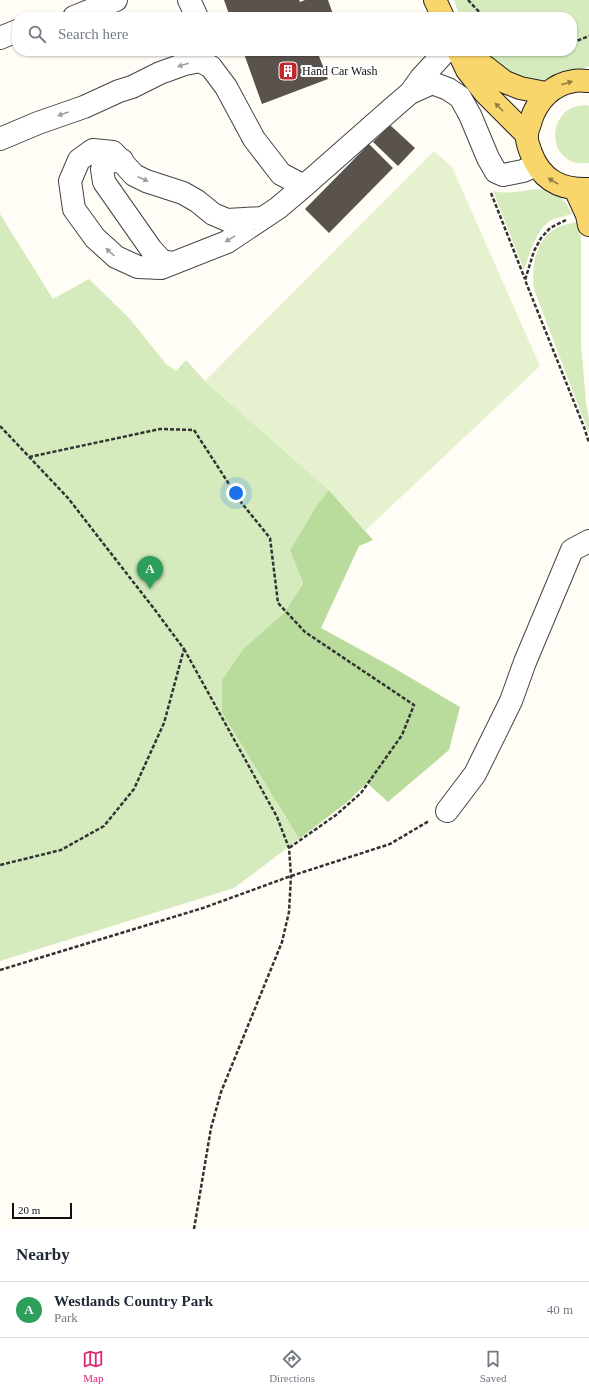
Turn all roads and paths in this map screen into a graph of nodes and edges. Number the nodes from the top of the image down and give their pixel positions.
1 (116, 0) edge
2 (189, 0) edge
3 (435, 0) edge
4 (468, 0) edge
5 (86, 12) edge
6 (195, 12) edge
7 (441, 12) edge
8 (479, 12) edge
9 (12, 33) edge
10 (589, 36) edge
11 (0, 38) edge
12 (577, 41) edge
13 (212, 56) edge
14 (441, 56) edge
15 (460, 56) edge
16 (471, 56) edge
17 (216, 74) junction
18 (589, 81) edge
19 (410, 93) junction
20 (546, 93) junction
21 (527, 135) junction
22 (0, 139) edge
23 (122, 160) junction
24 (536, 165) junction
25 (304, 186) junction
26 (582, 189) edge
27 (489, 190) dead end
28 (263, 218) junction
29 (579, 222) edge
30 (174, 263) junction
31 (525, 280) junction
32 (0, 426) edge
33 (589, 443) edge
34 (29, 457) junction
35 (589, 542) edge
36 (184, 649) junction
37 (447, 811) joint
38 (289, 848) junction
39 (0, 865) edge
40 (291, 876) junction
41 (0, 970) edge
42 (194, 1229) edge

1 - 5 street
2 - 6 street
3 - 7 main road
4 - 8 path
9 - 11 street
10 - 12 path
13 - 17 street
14 - 19 street
21 -> 15 main road
16 - 20 main road
17 -> 22 street
17 - 25 street
20 -> 18 main road
19 - 24 street
19 - 25 street
20 - 21 main road
21 - 24 main road
23 -> 28 street
23 - 30 street
30 -> 23 street
26 -> 24 main road
25 - 28 street
26 - 29 main road
27 - 31 path
28 -> 30 street
29 - 31 path
31 - 33 path
32 - 34 path
34 - 36 path
34 - 38 path
35 - 37 street
36 - 38 path
36 - 39 path
37 - 40 path
38 - 40 path
40 - 41 path
40 - 42 path

